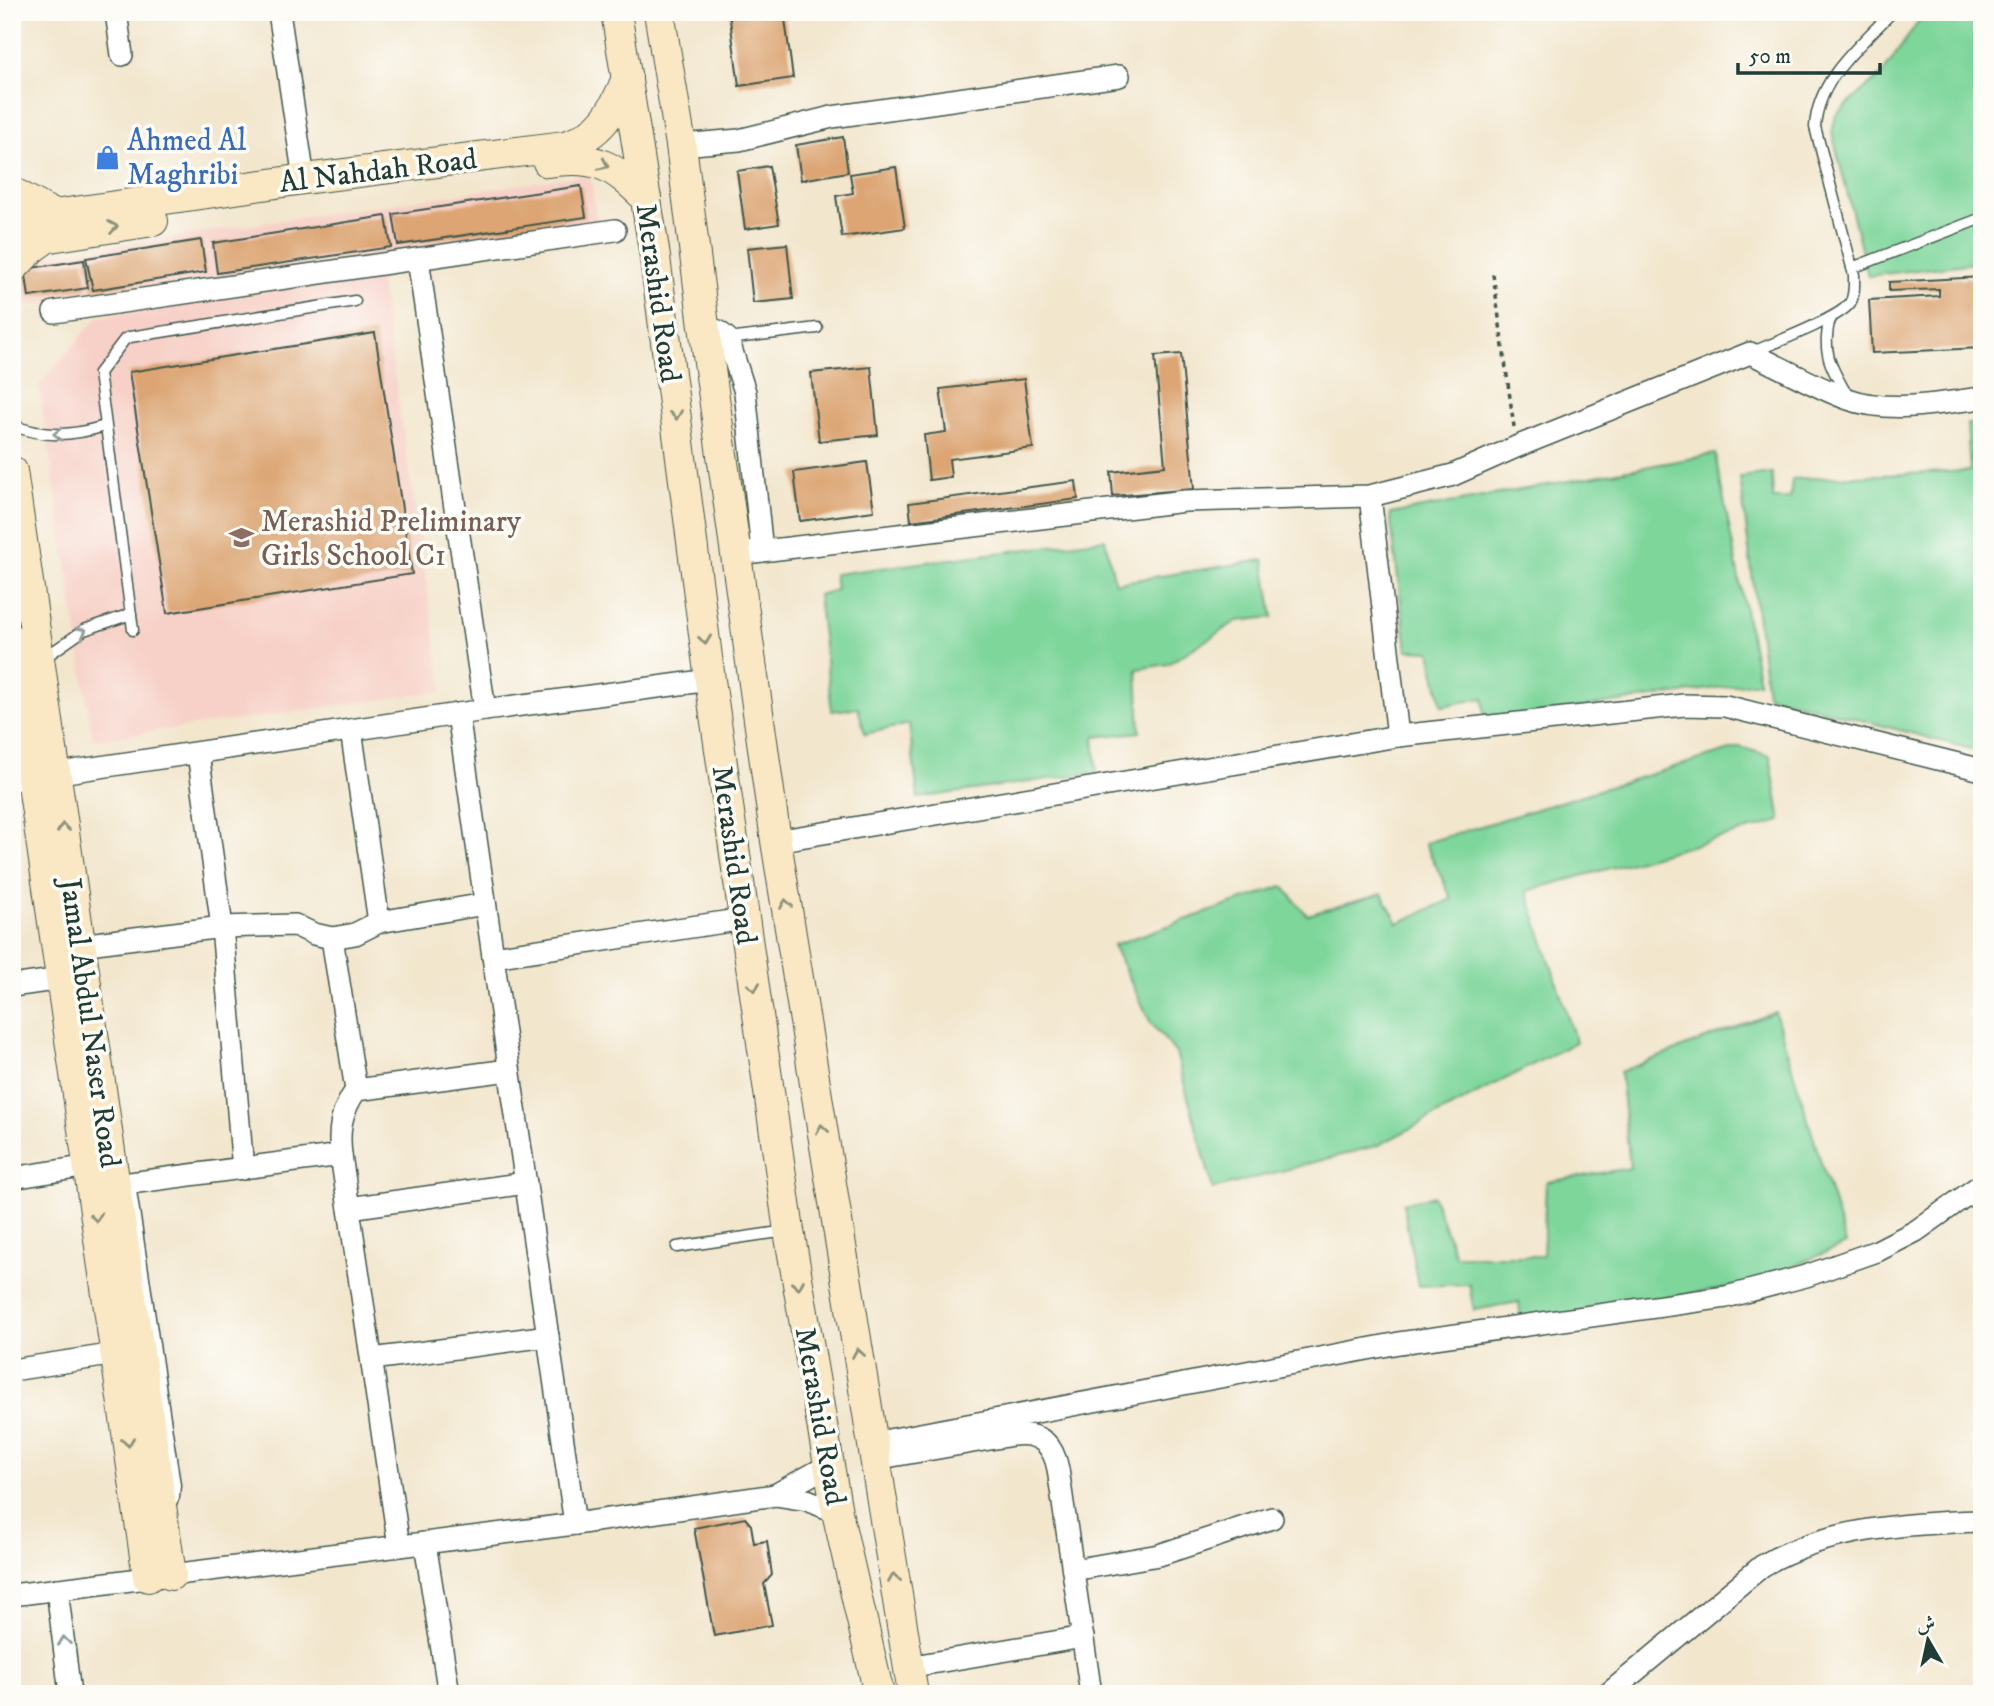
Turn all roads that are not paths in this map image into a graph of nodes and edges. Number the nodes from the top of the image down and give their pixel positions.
1 (116, 12) edge
2 (279, 12) edge
3 (616, 12) edge
4 (640, 12) edge
5 (659, 12) edge
6 (1892, 12) edge
7 (122, 55) dead end
8 (1119, 76) dead end
9 (627, 77) junction
10 (672, 97) junction
11 (681, 145) junction
12 (304, 179) junction
13 (12, 192) edge
14 (646, 198) junction
15 (1982, 218) edge
16 (12, 221) edge
17 (50, 226) junction
18 (615, 230) dead end
19 (12, 243) edge
20 (654, 250) junction
21 (418, 259) junction
22 (1852, 268) junction
23 (12, 269) edge
24 (355, 301) dead end
25 (54, 312) dead end
26 (1830, 318) junction
27 (817, 328) dead end
28 (716, 332) junction
29 (1751, 353) junction
30 (1982, 398) edge
31 (1849, 399) junction
32 (12, 425) edge
33 (105, 426) junction
34 (12, 471) edge
35 (1370, 496) junction
36 (749, 552) junction
37 (131, 614) junction
38 (133, 630) dead end
39 (12, 640) edge
40 (40, 663) junction
41 (710, 680) junction
42 (485, 710) junction
43 (458, 714) junction
44 (351, 730) junction
45 (1398, 736) junction
46 (198, 752) junction
47 (1982, 771) edge
48 (33, 777) edge
49 (776, 841) junction
50 (485, 904) junction
51 (744, 919) junction
52 (379, 922) junction
53 (222, 927) junction
54 (332, 938) junction
55 (80, 945) junction
56 (493, 957) junction
57 (61, 979) junction
58 (12, 986) edge
59 (509, 1070) junction
60 (355, 1090) junction
61 (341, 1155) junction
62 (89, 1166) junction
63 (243, 1168) junction
64 (12, 1178) edge
65 (526, 1183) junction
66 (122, 1184) junction
67 (1982, 1184) edge
68 (349, 1208) junction
69 (789, 1231) junction
70 (677, 1247) dead end
71 (548, 1336) junction
72 (116, 1354) junction
73 (372, 1359) junction
74 (12, 1370) edge
75 (874, 1451) junction
76 (829, 1465) junction
77 (775, 1495) junction
78 (837, 1512) junction
79 (1272, 1518) dead end
80 (1982, 1521) edge
81 (575, 1524) junction
82 (425, 1543) junction
83 (399, 1546) junction
84 (1073, 1570) junction
85 (159, 1576) junction
86 (57, 1589) junction
87 (12, 1595) edge
88 (901, 1618) junction
89 (860, 1621) junction
90 (1083, 1637) junction
91 (911, 1680) edge
92 (70, 1694) edge
93 (449, 1694) edge
94 (879, 1694) edge
95 (1091, 1694) edge
96 (1608, 1694) edge

1 - 7 street
2 - 12 street
3 - 9 main road, Merashid Road
4 - 10 main road
5 - 10 main road, Merashid Road
6 - 22 lane
8 - 11 street
9 - 12 main road, Al Nahdah Road
9 - 14 main road, Merashid Road
10 - 11 main road, Merashid Road
11 - 28 main road, Merashid Road
12 - 17 main road, Al Nahdah Road
13 - 17 main road
17 -> 14 main road, Al Nahdah Road
14 - 20 main road, Merashid Road
15 - 22 lane
16 - 17 main road, Al Nahdah Road
17 - 19 main road, Al Nahdah Road
17 - 23 main road
18 - 21 street
20 - 28 main road
20 -> 41 main road, Merashid Road
21 - 25 street
21 - 42 street
22 - 26 lane
24 - 33 lane
26 - 29 lane
26 - 31 lane
27 - 28 lane
28 - 36 main road, Merashid Road
29 - 31 street
29 - 35 street
30 - 31 street
33 -> 32 lane
33 - 37 lane
34 - 40 main road, Jamal Abdul Naser Road
35 - 36 street
35 - 45 street
36 - 49 main road, Merashid Road
37 - 38 lane
40 -> 37 lane
39 - 48 main road, Jamal Abdul Naser Road
40 - 48 main road, Jamal Abdul Naser Road
41 - 42 street
41 - 51 main road, Merashid Road
42 - 43 street
43 - 44 street
43 - 50 street
44 - 46 street
44 - 52 street
45 - 47 street
45 - 49 street
46 - 48 street
46 - 53 street
55 -> 48 main road, Jamal Abdul Naser Road
48 - 57 main road, Jamal Abdul Naser Road
75 -> 49 main road, Merashid Road
50 - 52 street
50 - 56 street
51 - 56 street
51 -> 69 main road, Merashid Road
52 - 54 street
53 - 54 street
53 - 55 street
53 - 63 street
54 - 60 street
55 - 66 main road, Jamal Abdul Naser Road
56 - 59 street
57 - 58 street
57 - 62 main road, Jamal Abdul Naser Road
59 - 60 street
59 - 65 street
60 - 61 street
61 - 63 street
61 - 68 street
62 - 64 street
62 -> 72 main road, Jamal Abdul Naser Road
63 - 66 street
65 - 68 street
65 - 71 street
66 - 85 main road, Jamal Abdul Naser Road
67 - 75 street
68 - 73 street
69 - 70 lane
69 -> 76 main road, Merashid Road
71 - 73 street
71 - 81 street
72 - 74 street
72 -> 85 main road, Jamal Abdul Naser Road
73 - 83 street
75 - 84 street
88 -> 75 main road, Merashid Road
76 - 77 street
76 - 78 main road, Merashid Road
77 - 78 street
77 - 81 street
78 - 89 main road, Merashid Road
79 - 84 street
80 - 96 street
81 - 82 street
82 - 83 street
82 - 93 street
83 - 85 street
84 - 90 street
85 - 86 street
86 - 87 street
92 -> 86 street
88 - 89 main road
88 - 91 main road, Merashid Road
89 - 94 main road, Merashid Road
90 - 91 street
90 - 95 street

